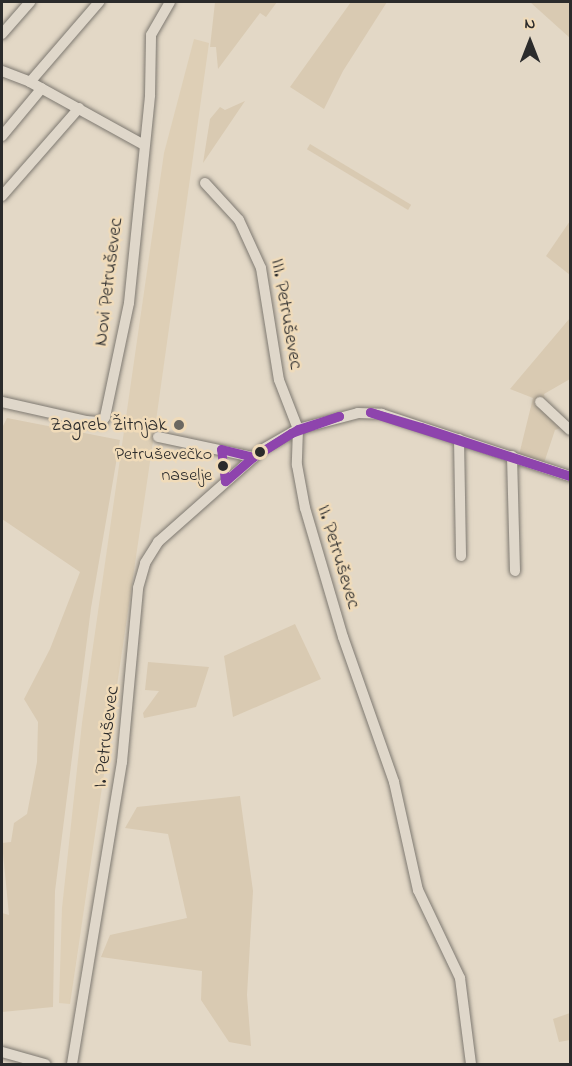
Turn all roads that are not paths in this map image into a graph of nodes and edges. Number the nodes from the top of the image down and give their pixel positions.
1 (30, 2) edge
2 (99, 2) edge
3 (170, 2) edge
4 (2, 34) edge
5 (2, 71) edge
6 (30, 82) junction
7 (42, 88) junction
8 (79, 108) junction
9 (2, 136) edge
10 (144, 145) junction
11 (205, 183) dead end
12 (2, 196) edge
13 (2, 402) edge
14 (540, 402) dead end
15 (298, 429) junction
16 (570, 430) edge
17 (158, 437) dead end
18 (459, 439) junction
19 (512, 456) junction
20 (253, 457) junction
21 (570, 476) edge
22 (461, 556) dead end
23 (515, 571) dead end
24 (2, 1052) edge
25 (21, 1063) edge
26 (75, 1063) edge
27 (45, 1064) edge
28 (471, 1065) edge

1 - 4 street
2 - 6 street
3 - 10 street, Novi Petruševec
5 - 6 street
6 - 7 street
7 - 8 street
7 - 9 street
8 - 10 street
8 - 12 street
10 - 13 street, Novi Petruševec
11 - 15 street, III. Petruševec
14 - 16 street
15 - 18 street, I. Petruševec
15 - 20 street, I. Petruševec
15 - 28 street, II. Petruševec
17 - 20 street
18 - 19 street, I. Petruševec
18 - 22 street
19 - 21 street, I. Petruševec
19 - 23 street
20 - 26 street, I. Petruševec
24 - 25 street
25 - 27 street

